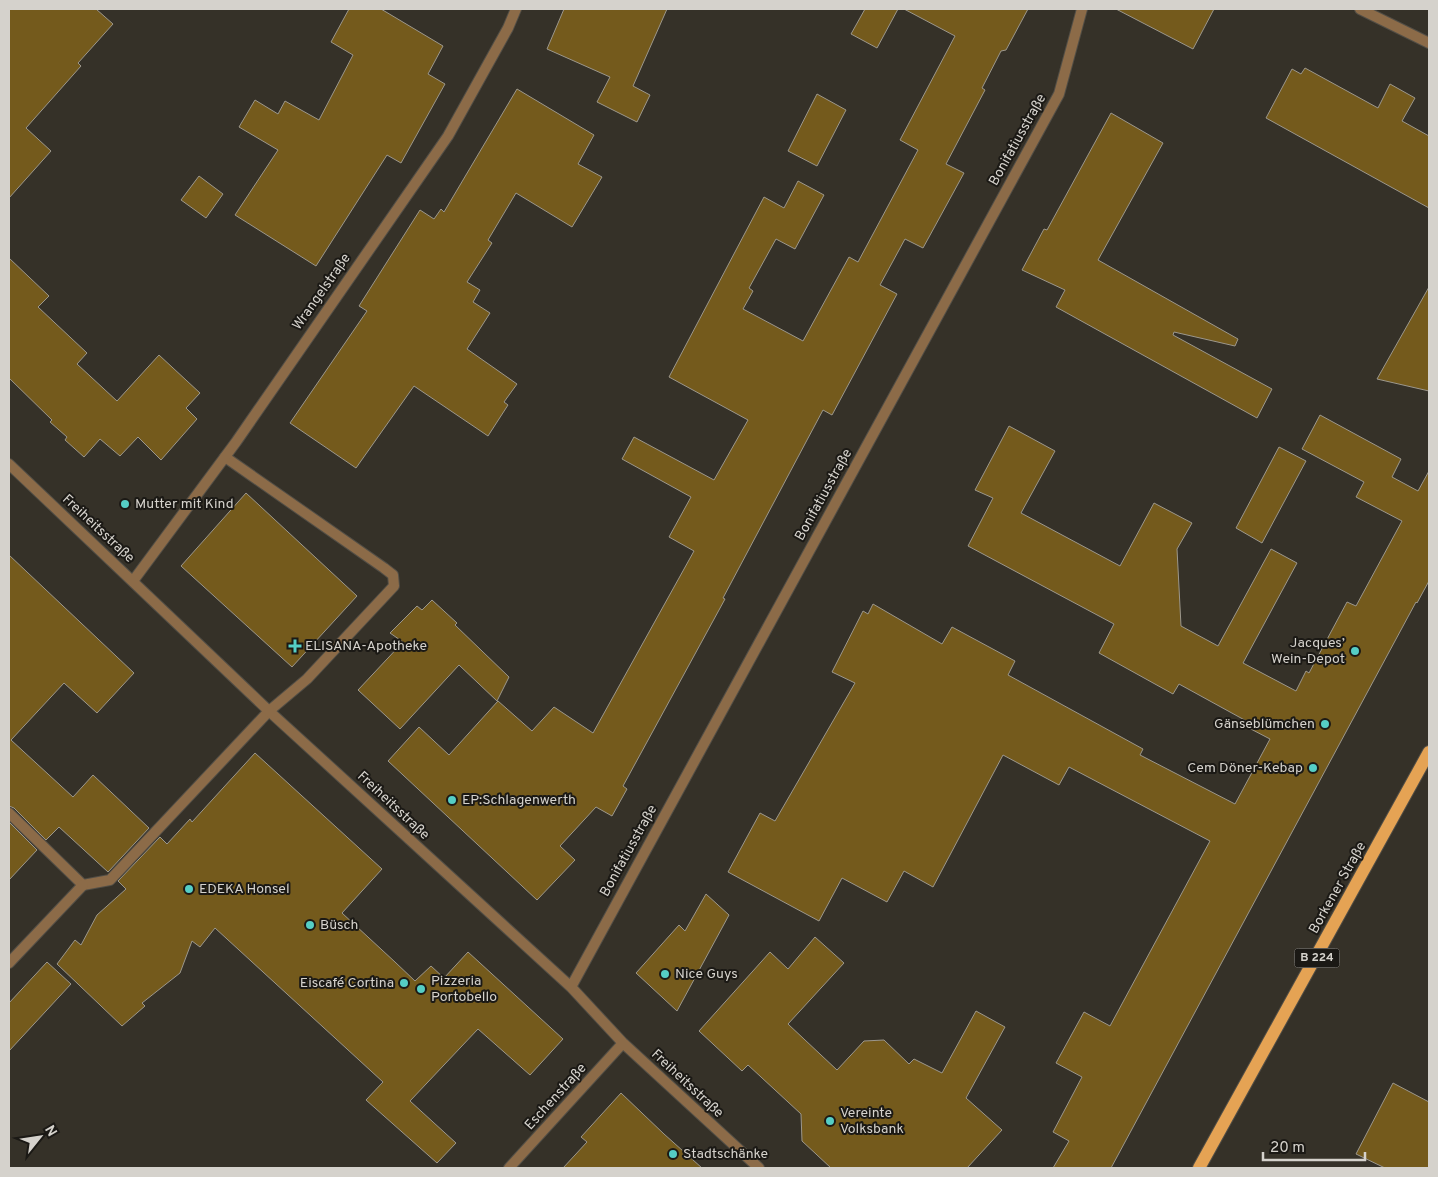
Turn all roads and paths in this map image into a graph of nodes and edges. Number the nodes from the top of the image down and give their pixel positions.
1 (516, 9) edge
2 (1082, 9) edge
3 (1360, 9) edge
4 (1429, 43) edge
5 (225, 456) junction
6 (9, 464) edge
7 (133, 581) junction
8 (269, 711) junction
9 (1429, 752) edge
10 (9, 813) edge
11 (83, 885) junction
12 (9, 963) edge
13 (570, 987) junction
14 (623, 1043) junction
15 (509, 1168) edge
16 (759, 1168) edge
17 (1199, 1168) edge

1 - 5 street, Wrangelstraße
2 - 13 street, Bonifatiusstraße
3 - 4 street
5 - 7 street, Wrangelstraße
5 - 8 street
6 - 7 street, Freiheitsstraße
7 - 8 street, Freiheitsstraße
8 - 11 street
8 - 13 street, Freiheitsstraße
9 - 17 main road, Borkener Straße / B 224
10 - 11 street
11 - 12 street
13 - 14 street, Freiheitsstraße
14 - 15 street, Eschenstraße
14 - 16 street, Freiheitsstraße

